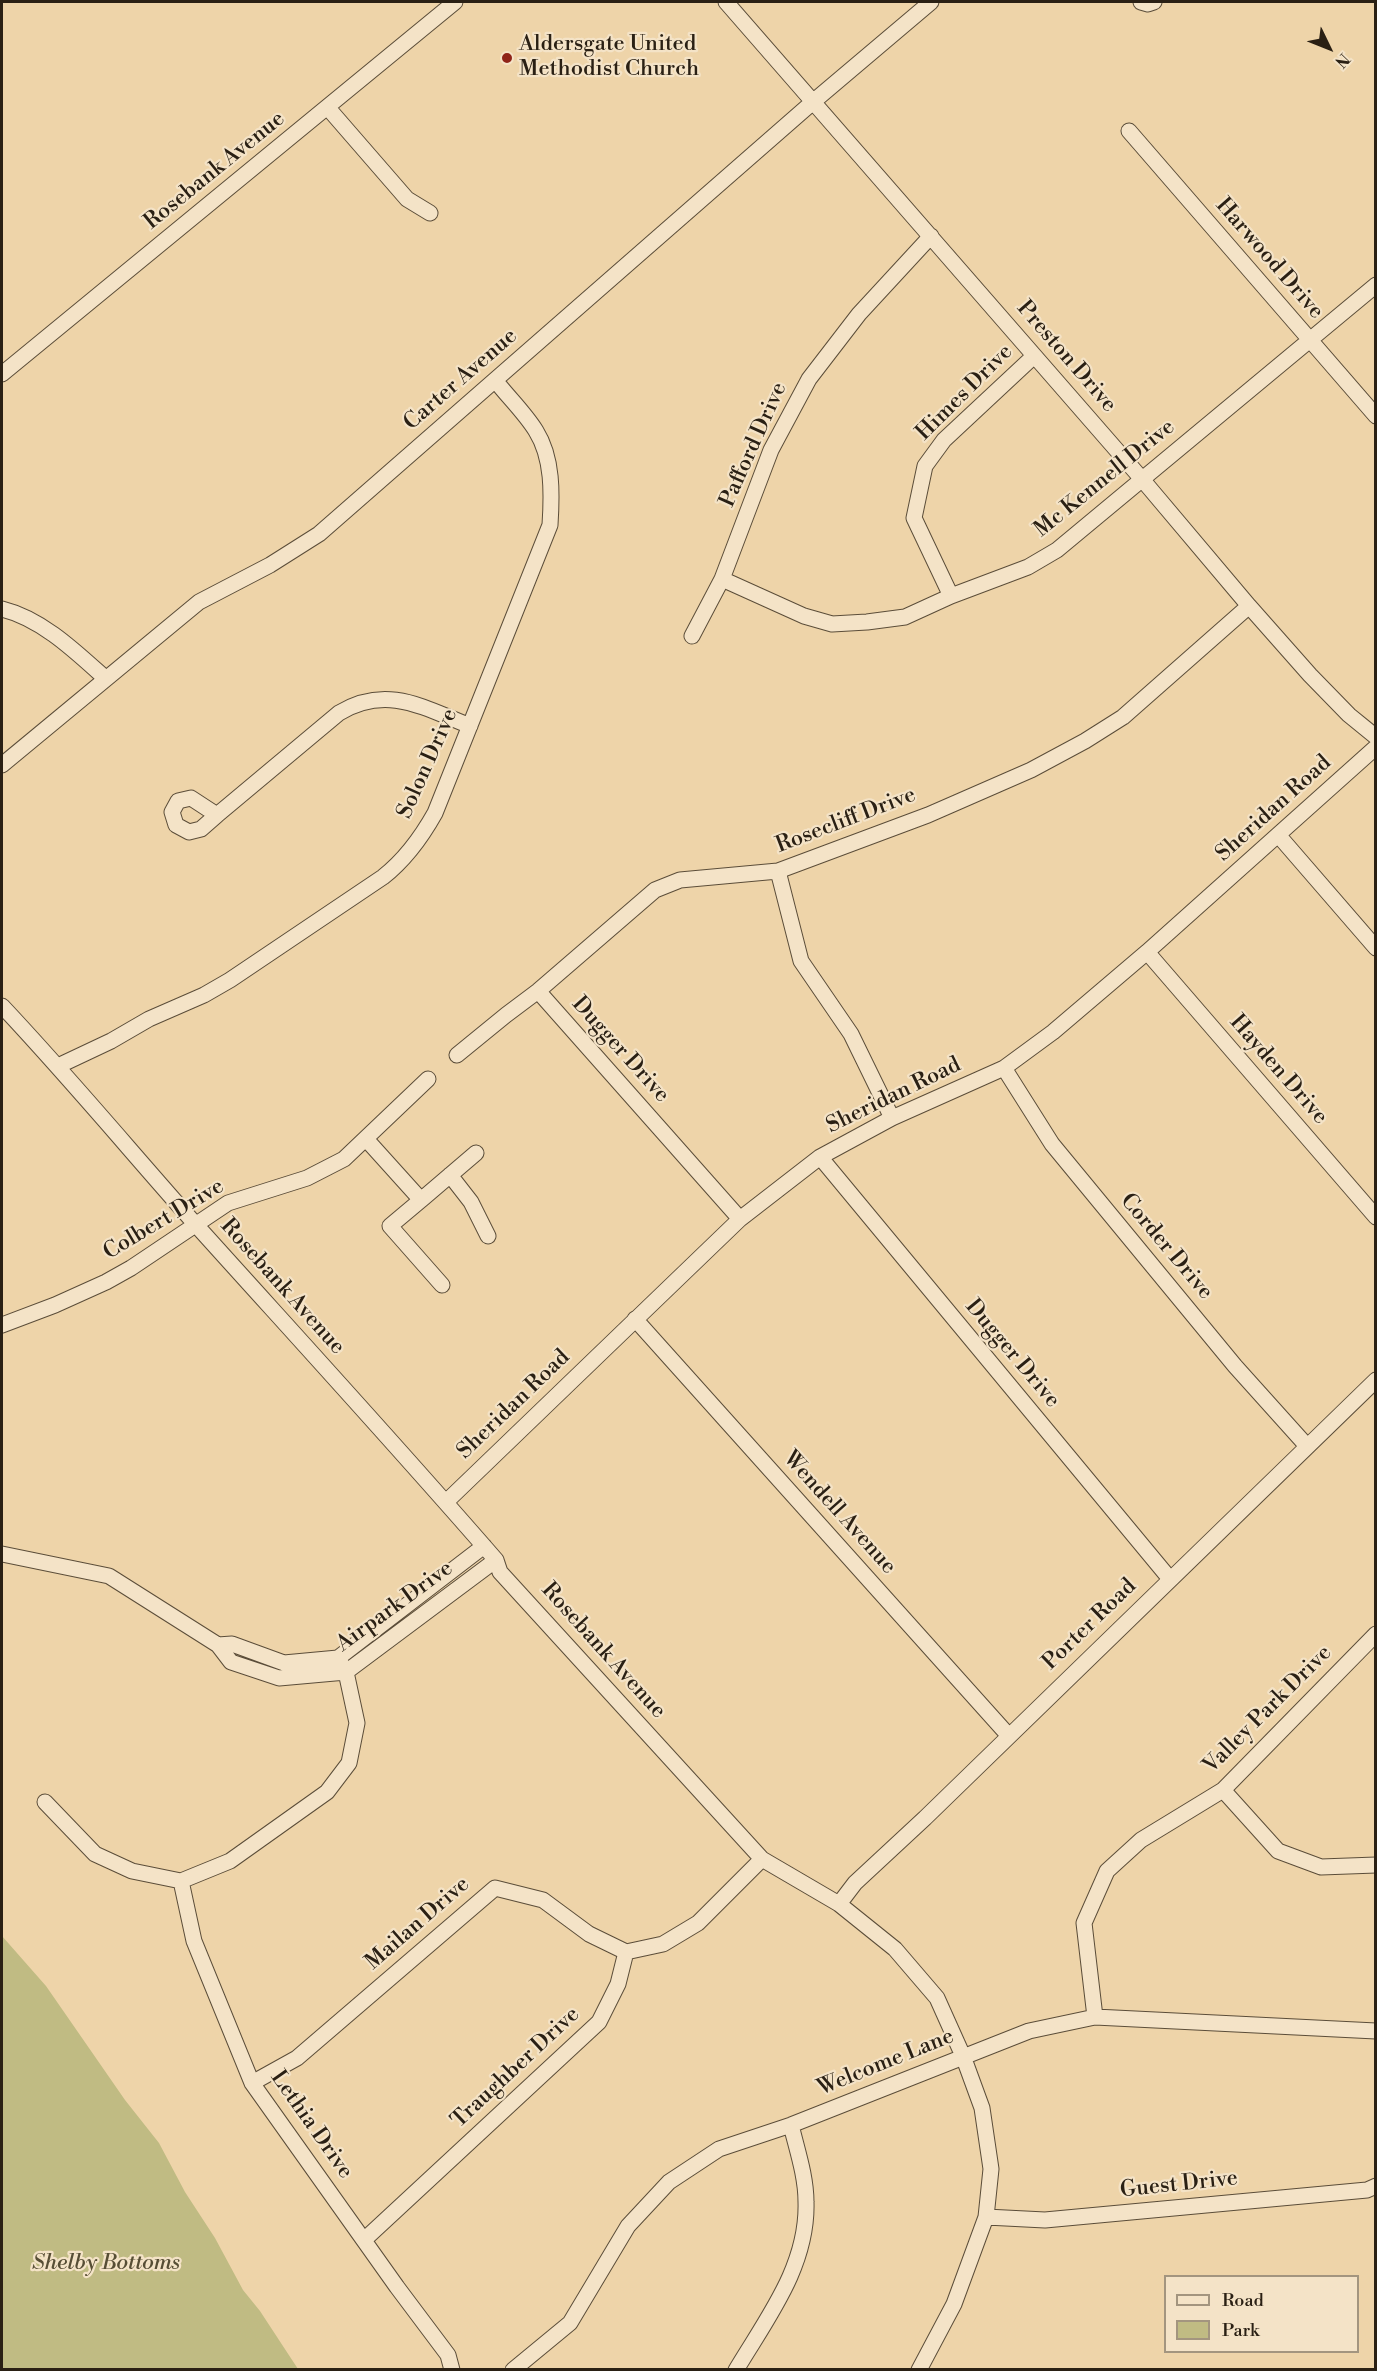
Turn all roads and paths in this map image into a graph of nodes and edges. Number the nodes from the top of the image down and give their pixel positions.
1 (455, 2) edge
2 (726, 2) edge
3 (931, 2) edge
4 (1141, 2) edge
5 (1154, 2) edge
6 (814, 100) junction
7 (328, 108) junction
8 (1129, 131) dead end
9 (430, 213) dead end
10 (931, 236) junction
11 (1376, 285) edge
12 (1310, 341) junction
13 (1034, 356) junction
14 (2, 374) edge
15 (495, 380) junction
16 (1376, 416) edge
17 (1141, 478) junction
18 (722, 579) junction
19 (951, 596) junction
20 (1249, 606) junction
21 (2, 609) edge
22 (692, 636) dead end
23 (105, 678) junction
24 (471, 726) junction
25 (1376, 737) edge
26 (1376, 747) edge
27 (2, 765) edge
28 (217, 815) dead end
29 (1279, 836) junction
30 (778, 871) junction
31 (1376, 948) edge
32 (1147, 952) junction
33 (538, 991) junction
34 (2, 1006) edge
35 (457, 1055) dead end
36 (58, 1066) junction
37 (1004, 1068) junction
38 (428, 1079) dead end
39 (892, 1118) junction
40 (366, 1139) junction
41 (476, 1153) dead end
42 (820, 1157) junction
43 (450, 1175) junction
44 (421, 1200) junction
45 (1376, 1217) edge
46 (740, 1219) junction
47 (196, 1224) junction
48 (488, 1236) dead end
49 (442, 1285) dead end
50 (635, 1319) junction
51 (2, 1324) edge
52 (1376, 1380) edge
53 (1306, 1445) junction
54 (446, 1502) junction
55 (484, 1546) junction
56 (2, 1554) edge
57 (496, 1560) junction
58 (1170, 1580) junction
59 (1376, 1634) edge
60 (342, 1665) junction
61 (1009, 1736) junction
62 (1223, 1790) junction
63 (45, 1802) dead end
64 (762, 1859) junction
65 (1376, 1866) edge
66 (181, 1881) junction
67 (838, 1904) junction
68 (626, 1952) junction
69 (1095, 2017) junction
70 (1376, 2031) edge
71 (963, 2056) junction
72 (252, 2083) junction
73 (792, 2125) junction
74 (1376, 2186) edge
75 (986, 2217) junction
76 (364, 2240) junction
77 (452, 2370) edge
78 (513, 2370) edge
79 (736, 2370) edge
80 (918, 2370) edge

1 - 7 street, Rosebank Avenue
2 - 6 street, Preston Drive
3 - 6 street, Carter Avenue
4 - 5 street
6 - 10 street, Preston Drive
6 - 15 street, Carter Avenue
7 - 9 street
7 - 14 street, Rosebank Avenue
8 - 12 street, Harwood Drive
10 - 13 street, Preston Drive
10 - 18 street, Pafford Drive
11 - 12 street, Mc Kennell Drive
12 - 16 street, Harwood Drive
12 - 17 street, Mc Kennell Drive
13 - 17 street, Preston Drive
13 - 19 street, Himes Drive
15 - 23 street, Carter Avenue
15 - 24 street, Solon Drive
17 - 19 street, Mc Kennell Drive
17 - 20 street, Preston Drive
18 - 19 street, Mc Kennell Drive
18 - 22 street, Pafford Drive
20 - 25 street, Preston Drive
20 - 30 street, Rosecliff Drive
21 - 23 street
23 - 27 street, Carter Avenue
24 - 28 street
24 - 36 street, Solon Drive
26 - 29 street, Sheridan Road
29 - 31 street
29 - 32 street, Sheridan Road
30 - 33 street, Rosecliff Drive
30 - 39 street
32 - 37 street, Sheridan Road
32 - 45 street, Hayden Drive
33 - 35 street, Rosecliff Drive
33 - 46 street, Dugger Drive
34 - 36 street, Rosebank Avenue
36 - 47 street, Rosebank Avenue
37 - 39 street, Sheridan Road
37 - 53 street, Corder Drive
38 - 40 street, Colbert Drive
39 - 42 street, Sheridan Road
40 - 44 street
40 - 47 street, Colbert Drive
41 - 43 street
42 - 46 street, Sheridan Road
42 - 58 street, Dugger Drive
43 - 44 street
43 - 48 street
44 - 49 street
46 - 50 street, Sheridan Road
47 - 51 street, Colbert Drive
47 - 54 street, Rosebank Avenue
50 - 54 street, Sheridan Road
50 - 61 street, Wendell Avenue
52 - 53 street, Porter Road
53 - 58 street, Porter Road
54 - 55 street, Rosebank Avenue
55 - 57 street, Rosebank Avenue
55 - 60 street, Airpark Drive
56 - 60 street, Airpark Drive
57 - 60 street, Airpark Drive
57 - 64 street, Rosebank Avenue
58 - 61 street, Porter Road
59 - 62 street, Valley Park Drive
60 - 66 street
61 - 67 street, Porter Road
62 - 65 street
62 - 69 street, Valley Park Drive
63 - 66 street
64 - 67 street, Rosebank Avenue
64 - 68 street
66 - 72 street, Lethia Drive
67 - 71 street, Rosebank Avenue
68 - 72 street, Mailan Drive
68 - 76 street, Traughber Drive
69 - 70 street, Welcome Lane
69 - 71 street, Welcome Lane
71 - 73 street, Welcome Lane
71 - 75 street, Rosebank Avenue
72 - 76 street, Lethia Drive
73 - 78 street, Welcome Lane
73 - 79 street
74 - 75 street, Guest Drive
75 - 80 street, Rosebank Avenue
76 - 77 street, Lethia Drive

